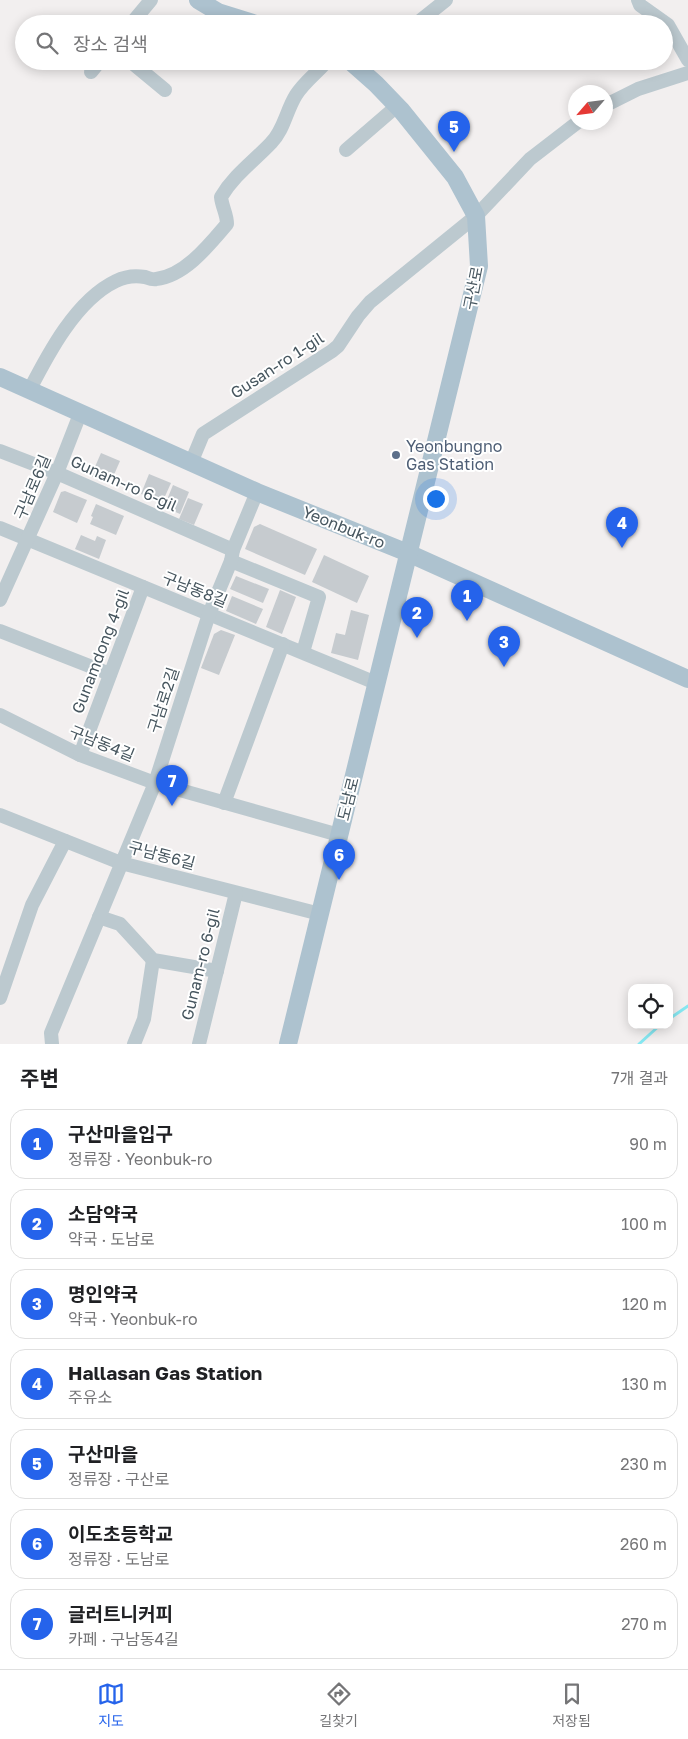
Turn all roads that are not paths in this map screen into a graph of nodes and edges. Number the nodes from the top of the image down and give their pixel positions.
1 (151, 0) edge
2 (198, 0) edge
3 (446, 0) edge
4 (638, 0) edge
5 (138, 15) edge
6 (228, 15) edge
7 (427, 15) edge
8 (654, 15) edge
9 (673, 34) edge
10 (688, 60) edge
11 (141, 70) edge
12 (318, 70) edge
13 (359, 70) edge
14 (688, 73) edge
15 (165, 90) dead end
16 (613, 102) edge
17 (397, 106) junction
18 (568, 130) edge
19 (346, 150) dead end
20 (476, 216) junction
21 (0, 378) edge
22 (29, 391) junction
23 (80, 414) junction
24 (0, 451) edge
25 (191, 463) junction
26 (57, 473) junction
27 (257, 492) junction
28 (0, 528) edge
29 (28, 539) junction
30 (408, 553) junction
31 (232, 556) junction
32 (143, 587) junction
33 (0, 600) edge
34 (209, 614) junction
35 (0, 631) edge
36 (283, 644) junction
37 (303, 652) junction
38 (110, 674) junction
39 (688, 679) edge
40 (376, 683) junction
41 (0, 715) edge
42 (80, 755) junction
43 (154, 783) junction
44 (224, 803) junction
45 (2, 821) edge
46 (339, 835) junction
47 (65, 841) junction
48 (121, 863) junction
49 (236, 892) junction
50 (320, 914) junction
51 (99, 917) junction
52 (153, 960) junction
53 (217, 970) junction
54 (0, 998) edge
55 (52, 1044) edge
56 (134, 1044) edge
57 (199, 1044) edge
58 (288, 1044) edge

1 - 5 street
2 - 6 main road
3 - 7 street
4 - 8 street
9 - 10 street
11 - 15 street
12 - 22 street
13 - 17 main road, 구산로
14 - 16 street
17 - 19 street
17 - 20 main road, 구산로
18 - 20 street, Gusan-ro 1-gil
20 - 25 street, Gusan-ro 1-gil
20 - 30 main road, 구산로
21 - 22 main road, Yeonbuk-ro
22 - 23 main road, Yeonbuk-ro
23 - 25 main road, Yeonbuk-ro
23 - 26 street, 구남로6길
24 - 26 street, Gunam-ro 6-gil
25 - 27 main road, Yeonbuk-ro
26 - 29 street, 구남로6길
26 - 31 street, Gunam-ro 6-gil
27 - 30 main road, Yeonbuk-ro
27 - 31 street, 구남로2길
28 - 29 street, 구남동8길
29 - 32 street, 구남동8길
29 - 33 street, 구남로6길
30 - 39 main road, Yeonbuk-ro
30 - 40 main road, 도남로
31 - 34 street, 구남로2길
31 - 37 street, Gunam-ro 6-gil
32 - 34 street, 구남동8길
32 - 38 street, Gunamdong 4-gil
34 - 36 street, 구남동8길
34 - 43 street, 구남로2길
35 - 38 street
36 - 37 street, 구남동8길
36 - 44 street
37 - 40 street, 구남동8길
38 - 42 street, Gunamdong 4-gil
40 - 46 main road, 도남로
41 - 42 street, 구남동4길
42 - 43 street, 구남동4길
43 - 44 street, 구남동4길
43 - 48 street, 구남로2길
44 - 46 street, 구남동4길
45 - 47 street, 구남동6길
46 - 50 main road, 도남로
47 - 48 street, 구남동6길
47 - 54 street
48 - 49 street, 구남동6길
48 - 51 street, 구남로2길
49 - 50 street, 구남동6길
49 - 53 street, Gunam-ro 6-gil
50 - 58 main road, 도남로
51 - 52 street
51 - 55 street, 구남로2길
52 - 53 street
52 - 56 street
53 - 57 street, Gunam-ro 6-gil

